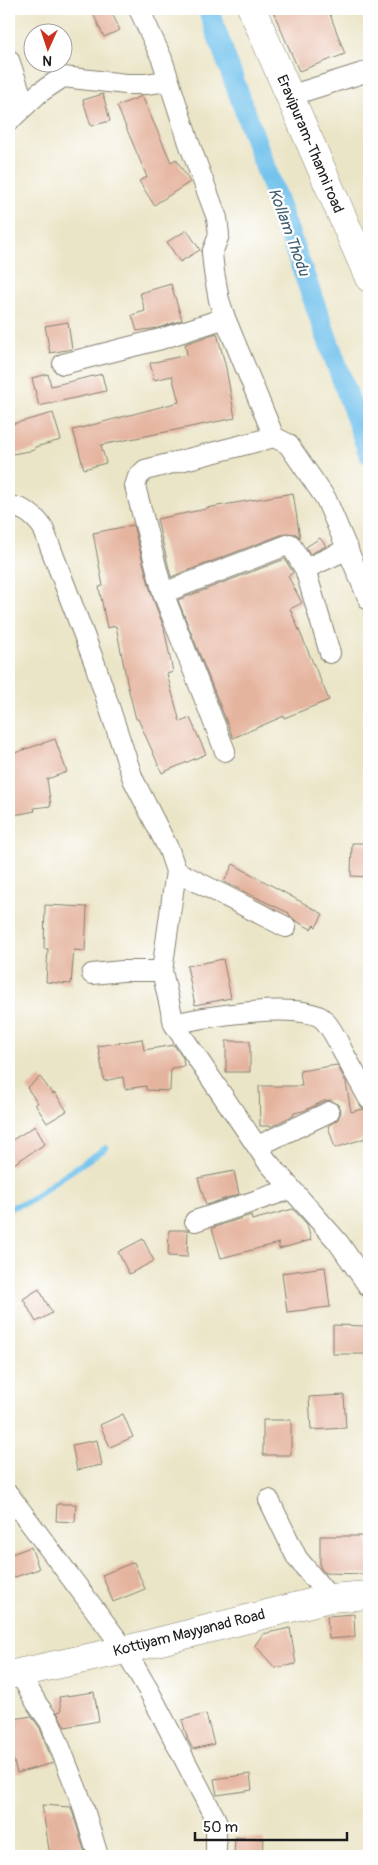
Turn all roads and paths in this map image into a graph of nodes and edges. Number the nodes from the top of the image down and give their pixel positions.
1 (139, 9) edge
2 (252, 9) edge
3 (9, 60) edge
4 (369, 71) edge
5 (168, 81) junction
6 (290, 96) junction
7 (25, 106) junction
8 (9, 122) edge
9 (369, 278) edge
10 (225, 318) junction
11 (63, 364) dead end
12 (274, 437) junction
13 (10, 504) edge
14 (348, 549) junction
15 (305, 569) junction
16 (163, 593) junction
17 (369, 600) edge
18 (330, 653) dead end
19 (224, 751) dead end
20 (176, 871) junction
21 (286, 927) dead end
22 (162, 971) junction
23 (92, 974) dead end
24 (174, 1024) junction
25 (369, 1099) edge
26 (329, 1112) dead end
27 (258, 1146) junction
28 (291, 1189) junction
29 (194, 1221) dead end
30 (369, 1287) edge
31 (9, 1495) edge
32 (269, 1500) dead end
33 (369, 1595) edge
34 (330, 1598) junction
35 (125, 1650) junction
36 (14, 1674) edge
37 (98, 1856) edge
38 (216, 1856) edge

1 - 5 street
2 - 6 street, Eravipuram-Thanni road
3 - 7 street
4 - 6 street
5 - 7 street
5 - 10 street
6 - 9 street, Eravipuram-Thanni road
7 - 8 street
10 - 11 street
10 - 12 street
12 - 14 street
12 - 16 street
13 - 20 street
14 - 15 street
14 - 17 street
15 - 16 street
15 - 18 street
16 - 19 street
20 - 21 street
20 - 22 street
22 - 23 street
22 - 24 street
24 - 25 street
24 - 27 street
26 - 27 street
27 - 28 street
28 - 29 street
28 - 30 street
31 - 35 street
32 - 34 street
33 - 34 street, Kottiyam Mayyanad Road
34 - 35 street, Kottiyam Mayyanad Road
35 - 36 street, Kottiyam Mayyanad Road
35 - 38 street
36 - 37 street

